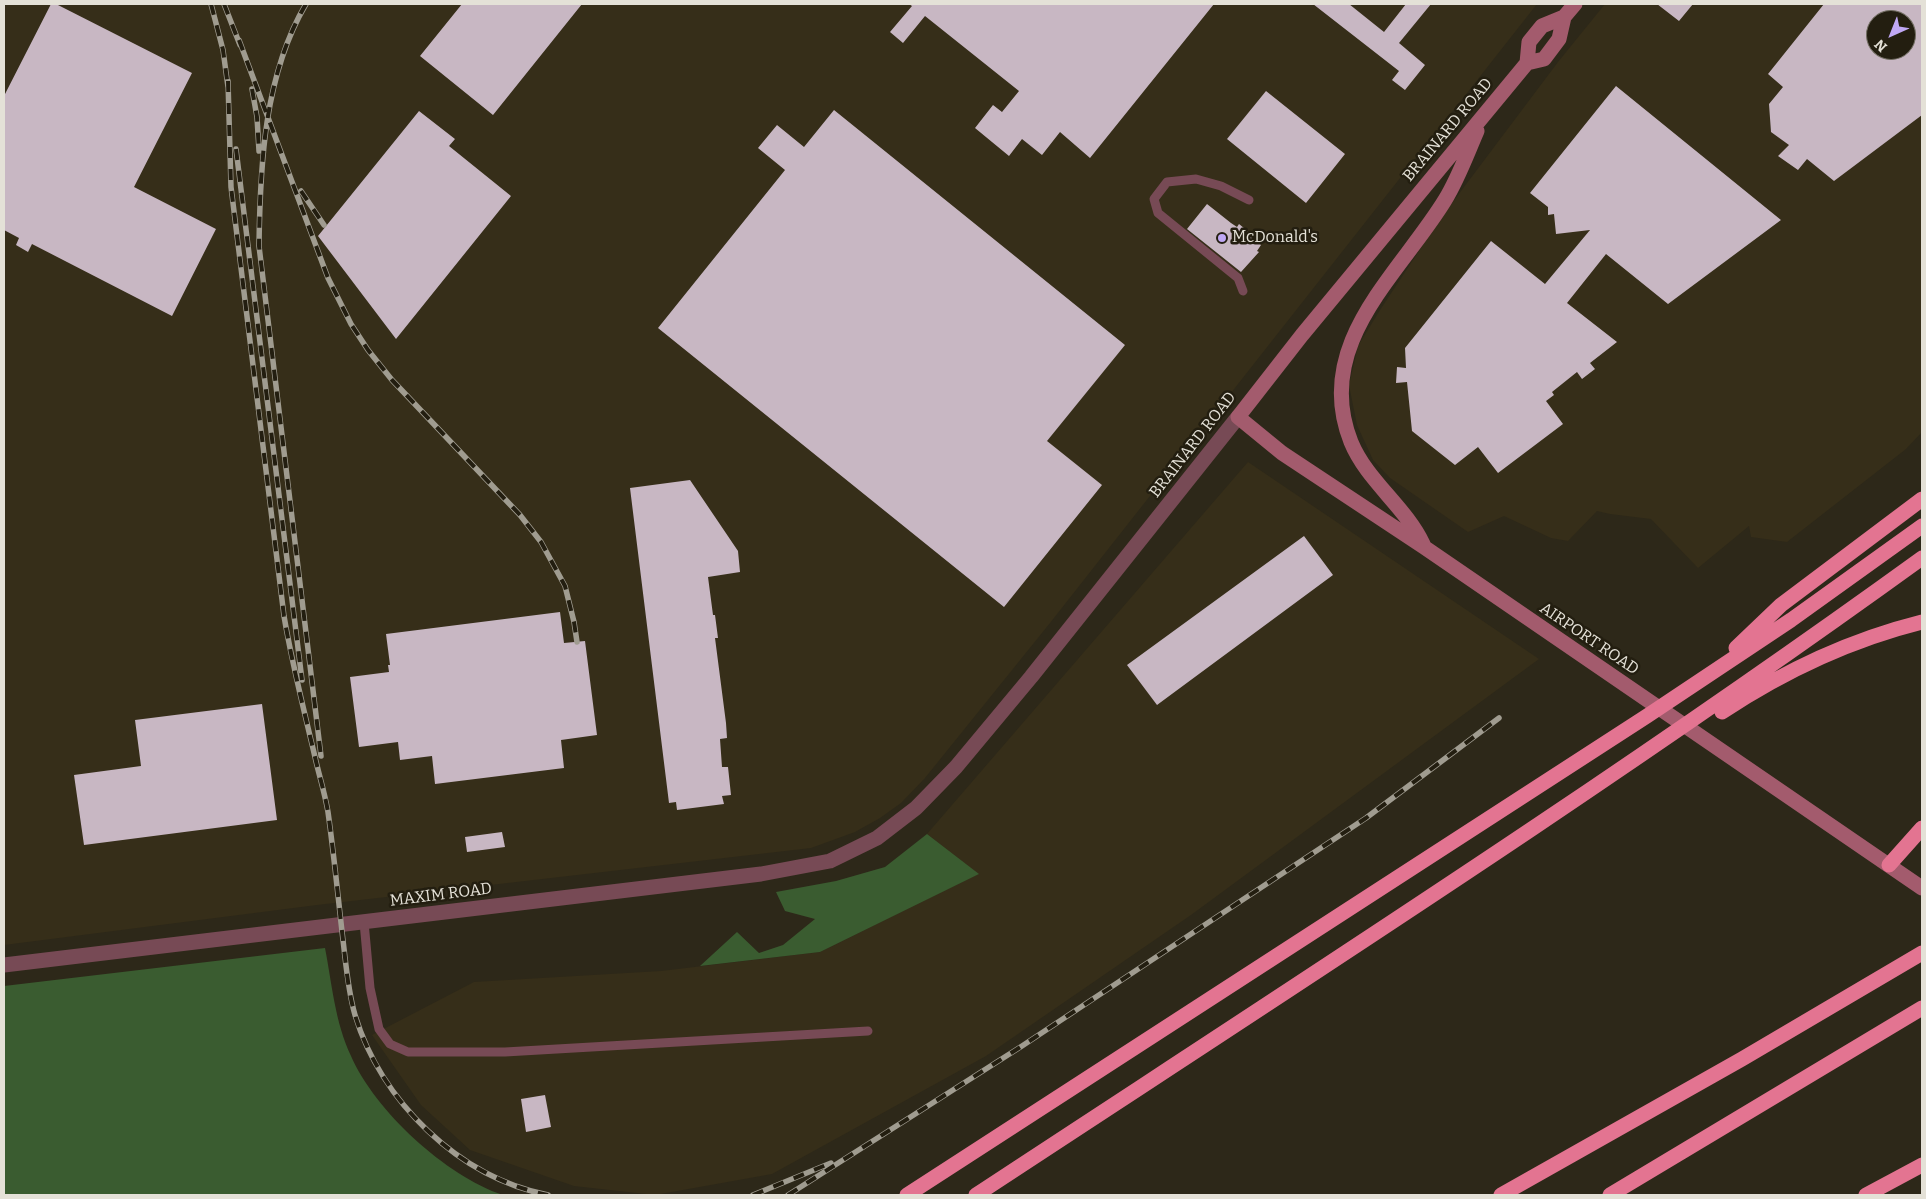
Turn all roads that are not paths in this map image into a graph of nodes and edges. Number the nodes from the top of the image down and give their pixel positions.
1 (1575, 4) edge
2 (1564, 17) junction
3 (1527, 63) junction
4 (1487, 111) junction
5 (1249, 200) dead end
6 (1243, 291) dead end
7 (1238, 416) junction
8 (1922, 499) edge
9 (1922, 526) edge
10 (1424, 547) junction
11 (1922, 558) edge
12 (1922, 622) edge
13 (1705, 678) junction
14 (1922, 828) edge
15 (877, 838) joint
16 (1513, 841) junction
17 (1889, 865) junction
18 (1922, 888) edge
19 (364, 922) junction
20 (1922, 953) edge
21 (4, 965) edge
22 (1922, 1008) edge
23 (1922, 1020) edge
24 (868, 1031) dead end
25 (1875, 1036) junction
26 (1922, 1165) edge
27 (907, 1195) edge
28 (976, 1195) edge
29 (1501, 1195) edge
30 (1610, 1195) edge
31 (1866, 1195) edge

1 - 2 main road, BRAINARD ROAD
2 - 3 main road, BRAINARD ROAD
2 - 3 main road, BRAINARD ROAD
3 - 4 main road, BRAINARD ROAD
4 - 7 main road, BRAINARD ROAD
4 - 10 main road
5 - 6 lane
7 - 10 main road, AIRPORT ROAD
7 - 15 street, BRAINARD ROAD
8 - 13 highway
9 - 13 highway
10 - 17 main road, AIRPORT ROAD
11 - 16 highway
12 - 16 highway
13 - 27 highway
14 - 17 highway
15 - 19 street, MAXIM ROAD
16 - 28 highway
17 - 18 main road, AIRPORT ROAD
19 - 21 street, MAXIM ROAD
19 - 24 lane
20 - 29 highway
22 - 25 highway
23 - 25 highway
25 - 30 highway
26 - 31 highway

